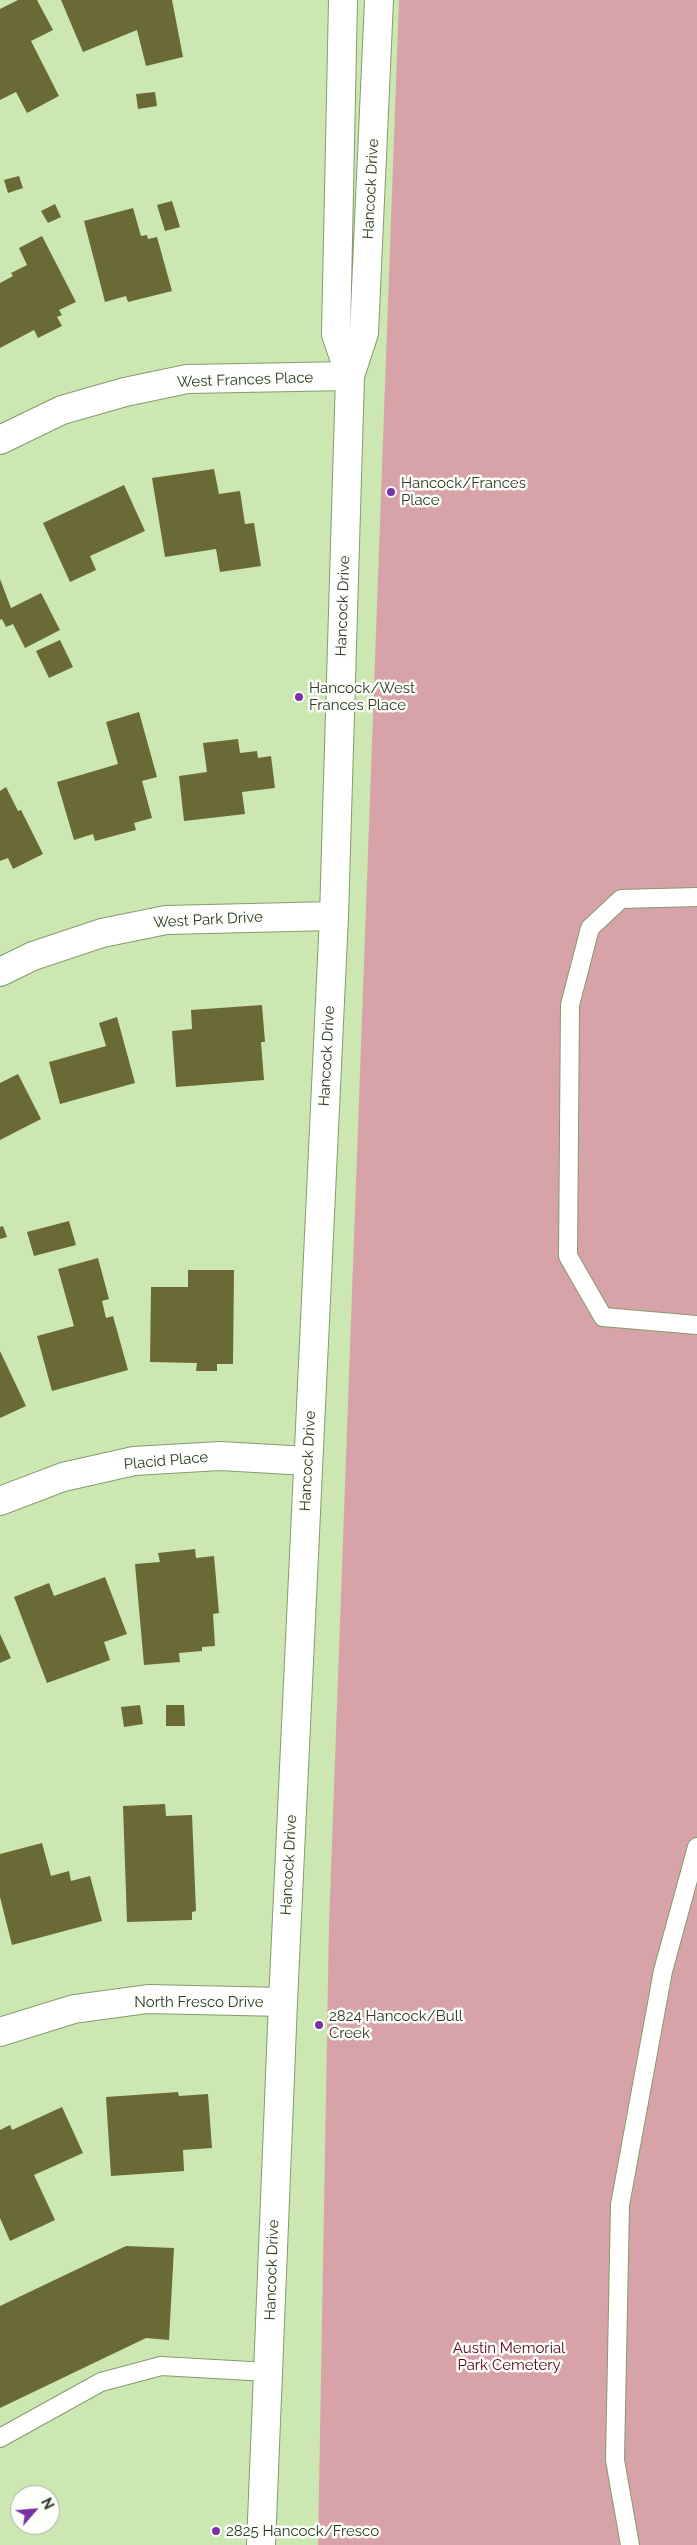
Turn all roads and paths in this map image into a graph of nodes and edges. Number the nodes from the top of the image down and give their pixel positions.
1 (343, 0) edge
2 (380, 0) edge
3 (350, 376) junction
4 (0, 440) edge
5 (697, 897) edge
6 (334, 916) junction
7 (0, 972) edge
8 (697, 1325) edge
9 (308, 1461) junction
10 (0, 1501) edge
11 (697, 1847) edge
12 (283, 2002) junction
13 (0, 2032) edge
14 (268, 2372) junction
15 (0, 2438) edge
16 (261, 2545) edge
17 (630, 2545) edge

1 - 3 street, Hancock Drive
2 - 3 street, Hancock Drive
3 - 4 street, West Frances Place
3 - 6 street, Hancock Drive
5 - 8 lane
6 - 7 street, West Park Drive
6 - 9 street, Hancock Drive
9 - 10 street, Placid Place
9 - 12 street, Hancock Drive
11 - 17 lane
12 - 13 street, North Fresco Drive
12 - 14 street, Hancock Drive
14 - 15 lane
14 - 16 street, Hancock Drive

